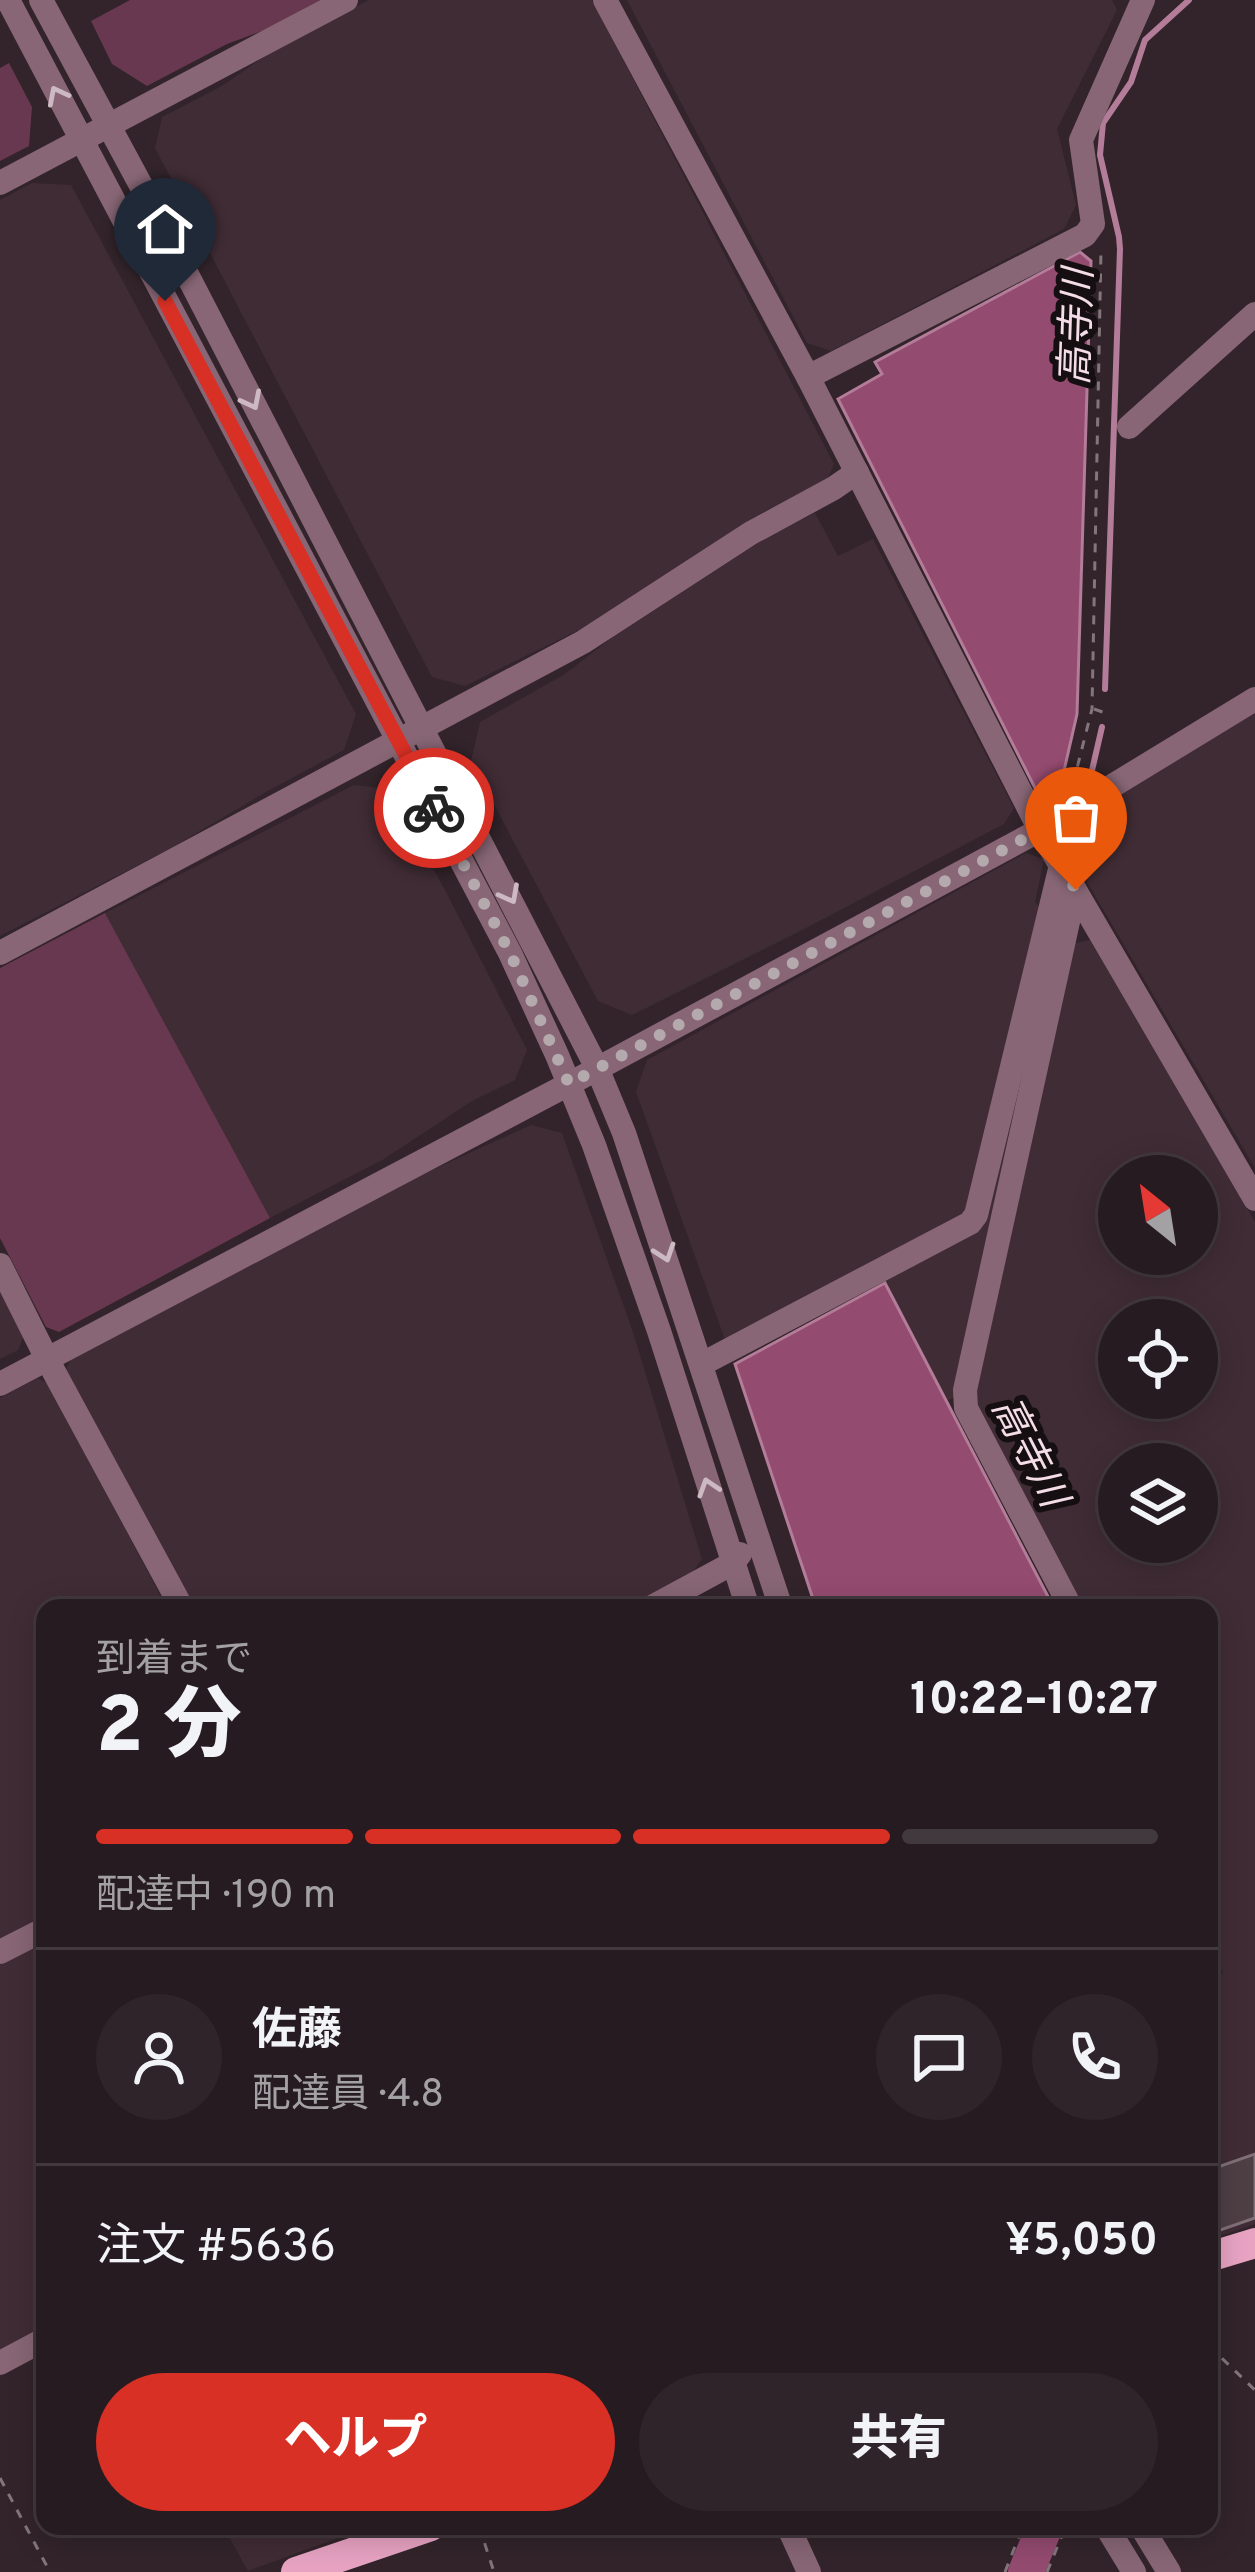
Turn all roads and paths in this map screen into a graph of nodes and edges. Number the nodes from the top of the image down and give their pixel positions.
1 (8, 0) edge
2 (41, 0) edge
3 (346, 0) edge
4 (605, 0) edge
5 (1143, 0) edge
6 (109, 125) junction
7 (80, 141) junction
8 (0, 183) edge
9 (1093, 224) junction
10 (1255, 314) edge
11 (808, 377) junction
12 (1129, 427) dead end
13 (857, 472) junction
14 (1255, 699) edge
15 (1092, 709) junction
16 (1111, 715) dead end
17 (422, 728) junction
18 (398, 740) junction
19 (1049, 824) junction
20 (1061, 865) junction
21 (1076, 890) junction
22 (0, 953) edge
23 (598, 1067) junction
24 (569, 1084) junction
25 (1255, 1199) edge
26 (0, 1265) edge
27 (47, 1359) junction
28 (702, 1364) junction
29 (0, 1384) edge
30 (750, 1516) junction
31 (734, 1563) junction
32 (177, 1599) edge
33 (667, 1599) edge
34 (745, 1599) edge
35 (777, 1599) edge
36 (778, 1599) edge
37 (1066, 1599) edge
38 (36, 1934) edge
39 (0, 1952) edge
40 (1255, 2242) edge
41 (1218, 2254) edge
42 (36, 2344) edge
43 (1218, 2355) edge
44 (0, 2363) edge
45 (1255, 2390) edge
46 (0, 2478) edge
47 (398, 2535) edge
48 (482, 2535) edge
49 (792, 2535) edge
50 (1019, 2535) edge
51 (1062, 2535) edge
52 (1111, 2535) edge
53 (1147, 2535) edge
54 (50, 2572) edge
55 (296, 2572) edge
56 (494, 2572) edge
57 (809, 2572) edge
58 (1005, 2572) edge
59 (1047, 2572) edge
60 (1134, 2572) edge
61 (1169, 2572) edge

7 -> 1 street
2 - 6 street
3 - 6 street
4 - 11 street
5 - 9 street
6 - 7 street
6 -> 17 street
7 - 8 street
7 - 18 street
9 - 11 street
9 - 15 path
10 - 12 street
11 - 13 street
13 - 17 street
13 - 19 street
14 - 19 street
15 - 16 path
15 - 19 path
17 - 18 street
17 -> 23 street
18 - 22 street
18 - 24 street
19 - 20 street
19 - 23 street
20 - 21 street
20 - 28 street
21 - 25 street
21 - 37 street
23 - 24 street
23 -> 28 street
24 - 27 street
31 -> 24 street
26 - 27 street
27 - 29 street
27 - 32 street
28 - 30 street
30 - 31 street
30 - 36 street
31 - 33 street
31 - 34 street
31 - 35 street
38 - 39 street
40 - 41 main road
42 - 44 street
43 - 45 path
46 - 54 path
47 - 55 main road
48 - 56 path
49 - 57 street
50 - 58 path
51 - 59 path
52 - 60 street
53 - 61 street

